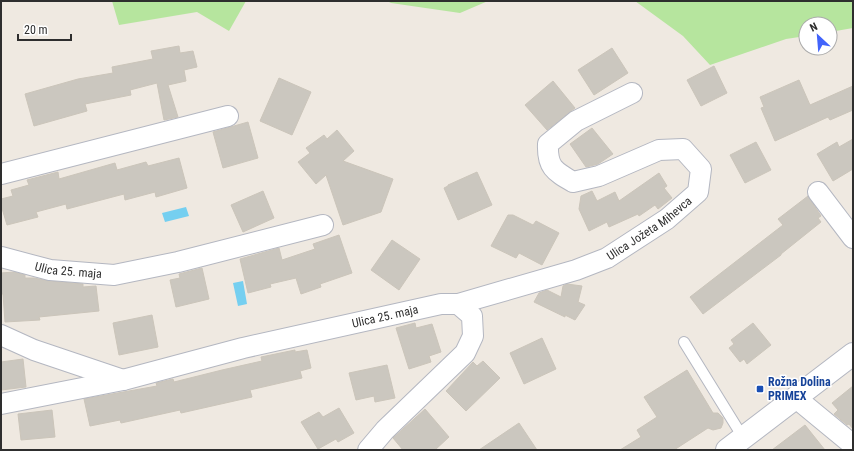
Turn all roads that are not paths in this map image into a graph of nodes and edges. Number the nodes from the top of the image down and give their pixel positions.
1 (632, 93) dead end
2 (228, 116) dead end
3 (1, 174) edge
4 (818, 192) dead end
5 (323, 225) dead end
6 (853, 238) edge
7 (1, 257) edge
8 (458, 304) junction
9 (1, 335) edge
10 (684, 342) dead end
11 (853, 354) edge
12 (123, 380) junction
13 (796, 398) junction
14 (1, 404) edge
15 (736, 444) edge
16 (853, 445) edge
17 (368, 450) edge

1 - 8 street, Ulica Jožeta Mihevca
2 - 3 street
4 - 6 street
5 - 7 street, Ulica 25. maja
8 - 12 street, Ulica 25. maja
8 - 17 street
9 - 12 street
10 - 15 lane
11 - 13 main road
12 - 14 street, Ulica 25. maja
13 - 15 main road
13 - 16 street

